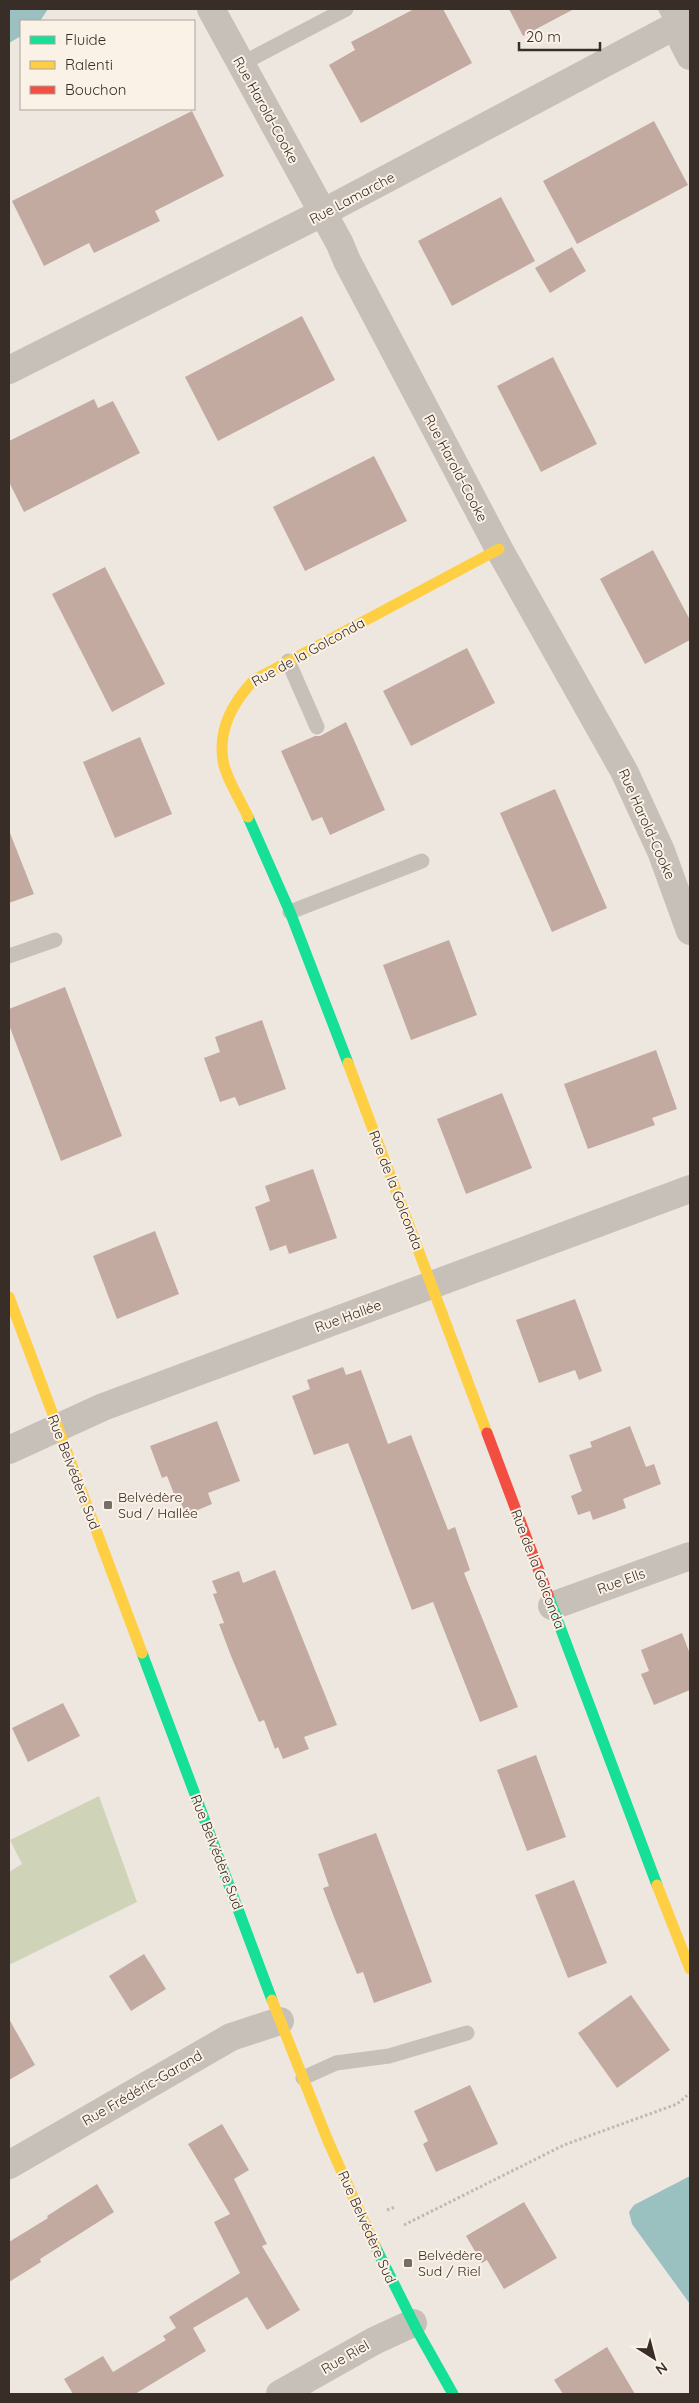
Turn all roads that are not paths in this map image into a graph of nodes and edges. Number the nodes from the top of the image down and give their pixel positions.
1 (211, 9) edge
2 (346, 9) edge
3 (677, 17) edge
4 (690, 56) edge
5 (241, 64) junction
6 (322, 214) junction
7 (9, 370) edge
8 (499, 549) junction
9 (288, 662) junction
10 (317, 727) dead end
11 (422, 861) dead end
12 (290, 912) junction
13 (690, 931) edge
14 (55, 940) dead end
15 (9, 956) edge
16 (690, 1189) edge
17 (431, 1284) junction
18 (9, 1297) edge
19 (57, 1426) junction
20 (9, 1450) edge
21 (690, 1556) edge
22 (552, 1606) junction
23 (690, 1968) edge
24 (280, 2021) junction
25 (467, 2033) dead end
26 (304, 2078) junction
27 (9, 2165) edge
28 (413, 2324) junction
29 (280, 2394) edge
30 (453, 2394) edge

1 - 5 street, Rue Harold-Cooke
2 - 5 lane
3 - 4 street
3 - 6 street, Rue Lamarche
5 - 6 street, Rue Harold-Cooke
6 - 7 street, Rue Lamarche
6 - 8 street, Rue Harold-Cooke
8 - 9 street, Rue de la Golconda
8 - 13 street, Rue Harold-Cooke
9 - 10 lane
9 - 12 street, Rue de la Golconda
11 - 12 lane
12 - 17 street, Rue de la Golconda
14 - 15 lane
16 - 17 street, Rue Hallée
17 - 19 street, Rue Hallée
17 - 22 street, Rue de la Golconda
18 - 19 street, Rue Belvédère Sud
19 - 20 street, Rue Hallée
19 - 24 street, Rue Belvédère Sud
21 - 22 street, Rue Ells
22 - 23 street, Rue de la Golconda
24 - 26 street, Rue Belvédère Sud
24 - 27 street, Rue Frédéric-Garand
25 - 26 lane
26 - 28 street, Rue Belvédère Sud
28 - 29 street, Rue Riel
28 - 30 street, Rue Belvédère Sud

